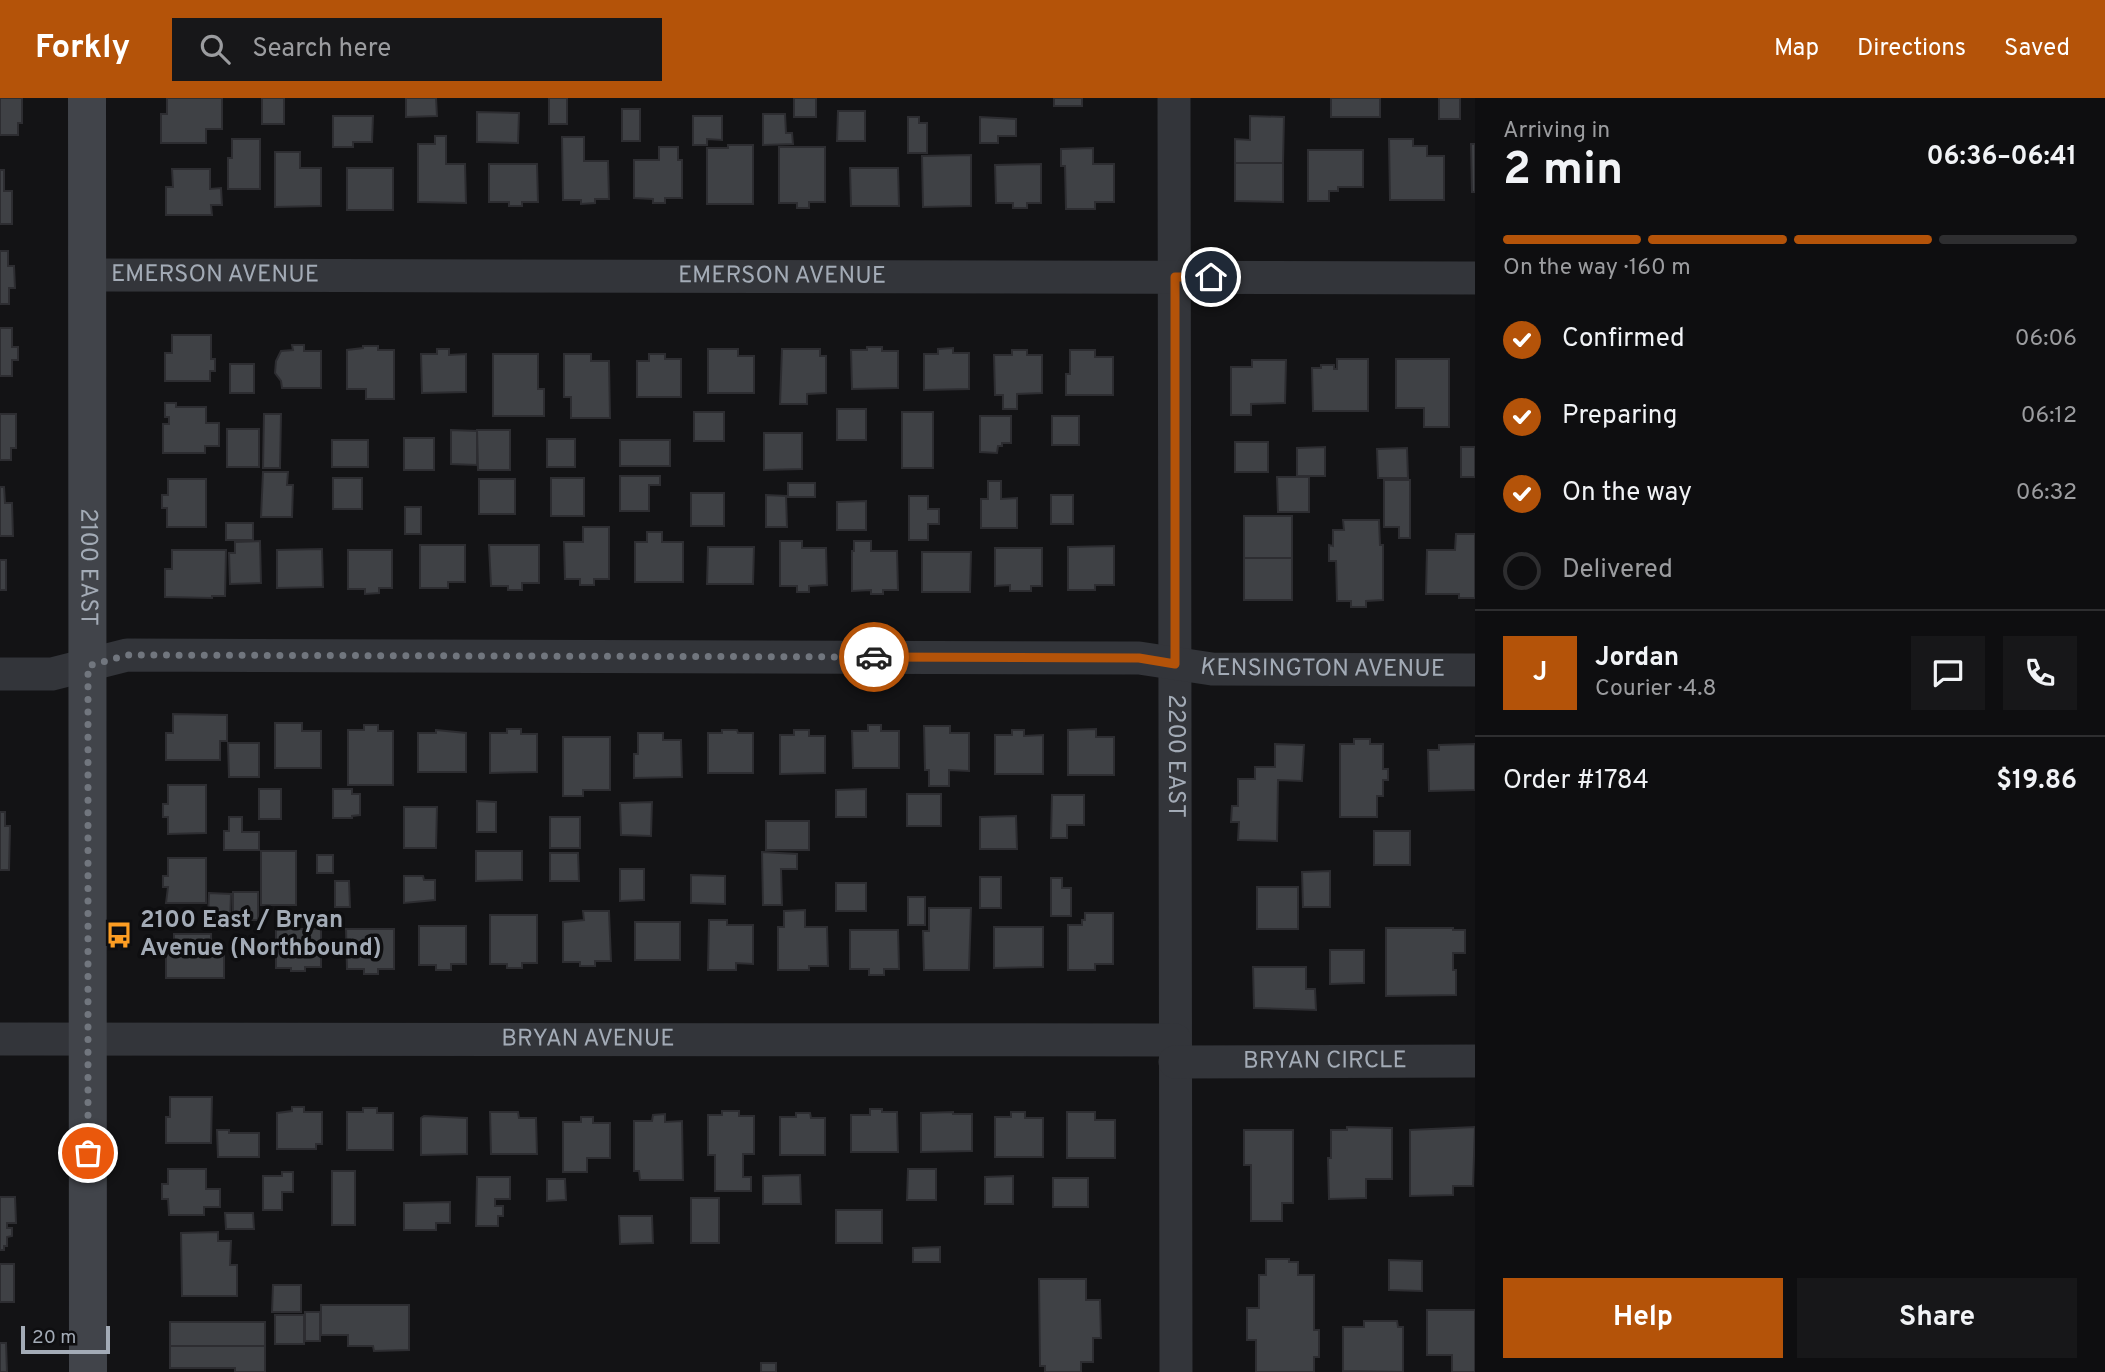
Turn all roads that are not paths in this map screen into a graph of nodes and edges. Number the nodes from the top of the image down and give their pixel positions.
1 (87, 98) edge
2 (1174, 98) edge
3 (87, 275) junction
4 (1175, 277) junction
5 (1475, 278) edge
6 (1175, 664) junction
7 (88, 666) junction
8 (1475, 670) edge
9 (0, 674) edge
10 (0, 1039) edge
11 (88, 1039) junction
12 (1175, 1051) junction
13 (1475, 1061) edge
14 (88, 1372) edge
15 (1176, 1372) edge

1 - 3 street, 2100 EAST
2 - 4 street, 2200 EAST
3 - 4 street, EMERSON AVENUE
3 - 7 street, 2100 EAST
4 - 5 street, EMERSON AVENUE
4 - 6 street, 2200 EAST
6 - 7 street, KENSINGTON AVENUE
6 - 8 street, KENSINGTON AVENUE
6 - 12 street, 2200 EAST
7 - 9 street, KENSINGTON AVENUE
7 - 11 street, 2100 EAST
10 - 11 street, BRYAN AVENUE
11 - 12 street, BRYAN AVENUE
11 - 14 street, 2100 EAST
12 - 13 street, BRYAN CIRCLE
12 - 15 street, 2200 EAST

